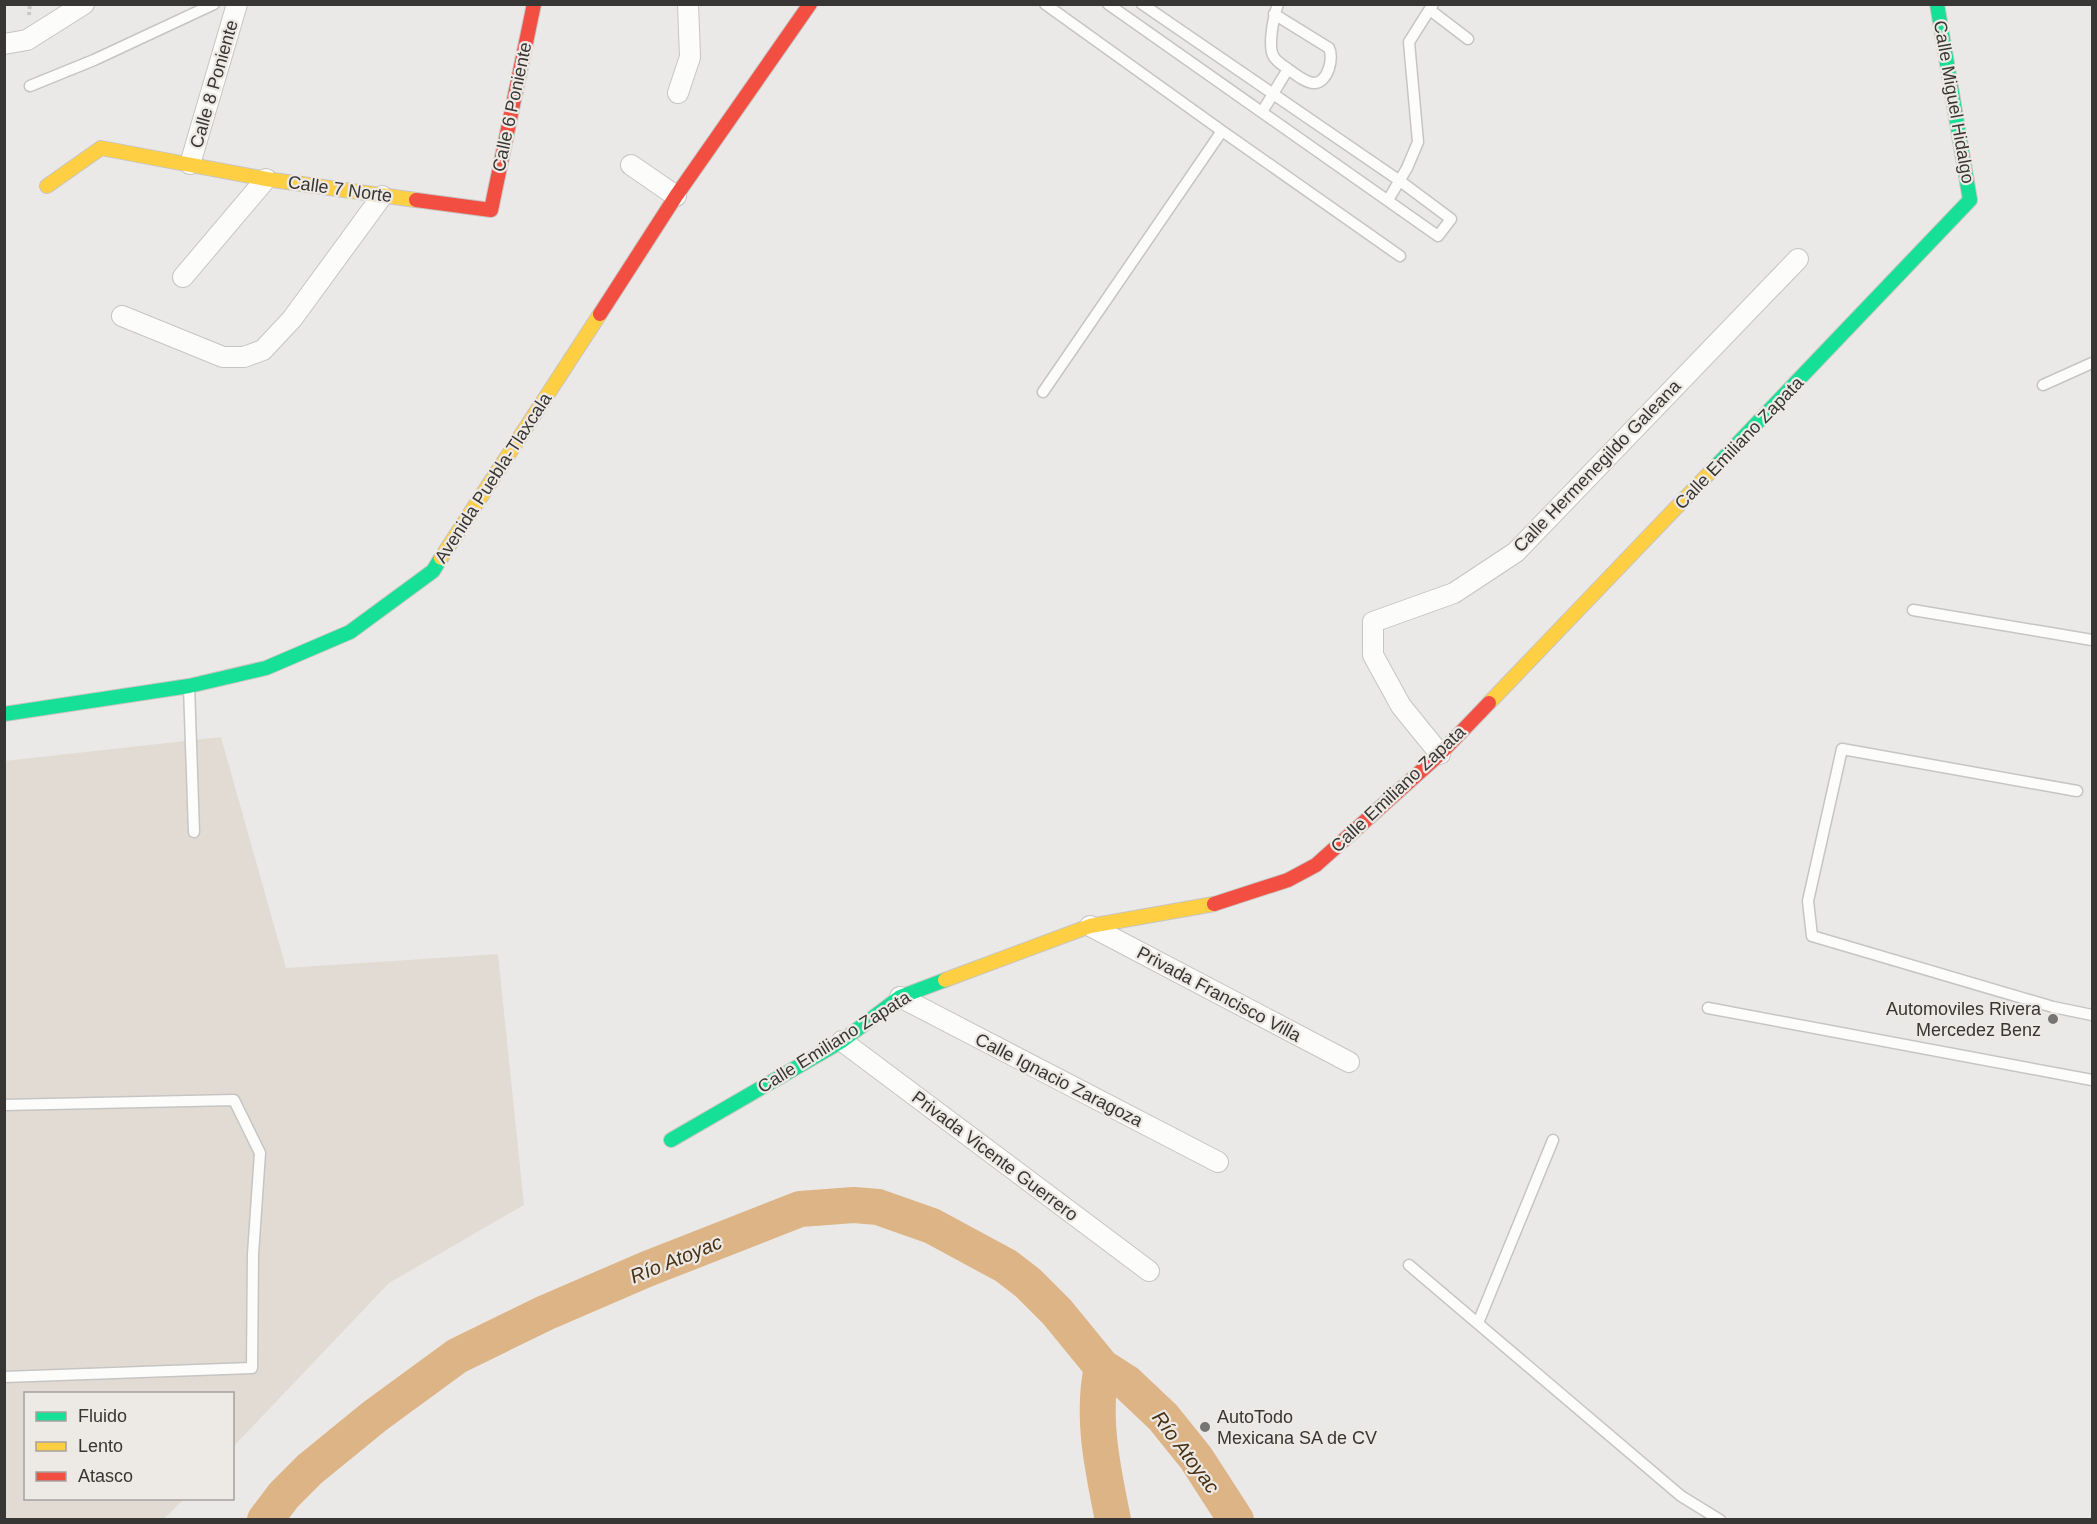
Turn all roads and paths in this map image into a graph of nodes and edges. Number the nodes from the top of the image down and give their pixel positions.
1 (84, 4) edge
2 (214, 4) edge
3 (237, 4) edge
4 (534, 4) edge
5 (688, 4) edge
6 (810, 4) edge
7 (1046, 4) edge
8 (1108, 4) edge
9 (1142, 4) edge
10 (1938, 4) edge
11 (1431, 7) edge
12 (1276, 9) edge
13 (1468, 39) dead end
14 (4, 44) edge
15 (1288, 69) junction
16 (30, 86) dead end
17 (678, 93) dead end
18 (1273, 95) junction
19 (1262, 112) junction
20 (1222, 131) junction
21 (190, 164) junction
22 (631, 165) dead end
23 (266, 179) junction
24 (1400, 181) junction
25 (46, 186) dead end
26 (382, 196) junction
27 (676, 196) junction
28 (1389, 200) junction
29 (1970, 200) joint
30 (490, 210) joint
31 (1400, 256) dead end
32 (1798, 259) dead end
33 (183, 277) dead end
34 (122, 316) dead end
35 (2092, 363) edge
36 (2043, 385) dead end
37 (1043, 392) dead end
38 (1913, 610) dead end
39 (2092, 640) edge
40 (189, 686) junction
41 (4, 714) edge
42 (1440, 754) junction
43 (2077, 791) dead end
44 (194, 832) dead end
45 (1090, 926) junction
46 (900, 997) junction
47 (1708, 1008) dead end
48 (2092, 1015) edge
49 (842, 1041) junction
50 (1349, 1062) dead end
51 (2092, 1080) edge
52 (4, 1105) edge
53 (671, 1140) dead end
54 (1553, 1140) dead end
55 (1218, 1162) dead end
56 (1409, 1264) dead end
57 (1149, 1270) dead end
58 (1478, 1323) junction
59 (4, 1377) edge
60 (1720, 1520) edge

1 - 14 street
2 - 16 lane
3 - 21 street, Calle 8 Poniente
4 - 30 street, Calle 6 Poniente
5 - 17 street
6 - 27 street, Avenida Puebla-Tlaxcala
7 - 20 lane
8 - 19 lane
9 - 18 lane
10 - 29 street, Calle Miguel Hidalgo
11 - 13 lane
11 - 24 lane
12 - 15 lane
12 - 15 lane
15 - 18 lane
18 - 19 lane
18 - 24 lane
19 - 28 lane
20 - 31 lane
20 - 37 lane
21 - 23 street, Calle 7 Norte
21 - 25 street, Calle 7 Norte
22 - 27 street
23 - 26 street, Calle 7 Norte
23 - 33 street
24 - 28 lane
24 - 28 lane
26 - 30 street, Calle 7 Norte
26 - 34 street
27 - 40 street, Avenida Puebla-Tlaxcala
29 - 42 street, Calle Emiliano Zapata
32 - 42 street, Calle Hermenegildo Galeana
35 - 36 lane
38 - 39 lane
40 - 41 street, Avenida Puebla-Tlaxcala
40 - 44 lane
42 - 45 street, Calle Emiliano Zapata
43 - 48 lane
45 - 46 street, Calle Emiliano Zapata
45 - 50 street, Privada Francisco Villa
46 - 49 street, Calle Emiliano Zapata
46 - 55 street, Calle Ignacio Zaragoza
47 - 51 lane
49 - 53 street, Calle Emiliano Zapata
49 - 57 street, Privada Vicente Guerrero
52 - 59 lane
54 - 58 lane
56 - 58 lane
58 - 60 lane

